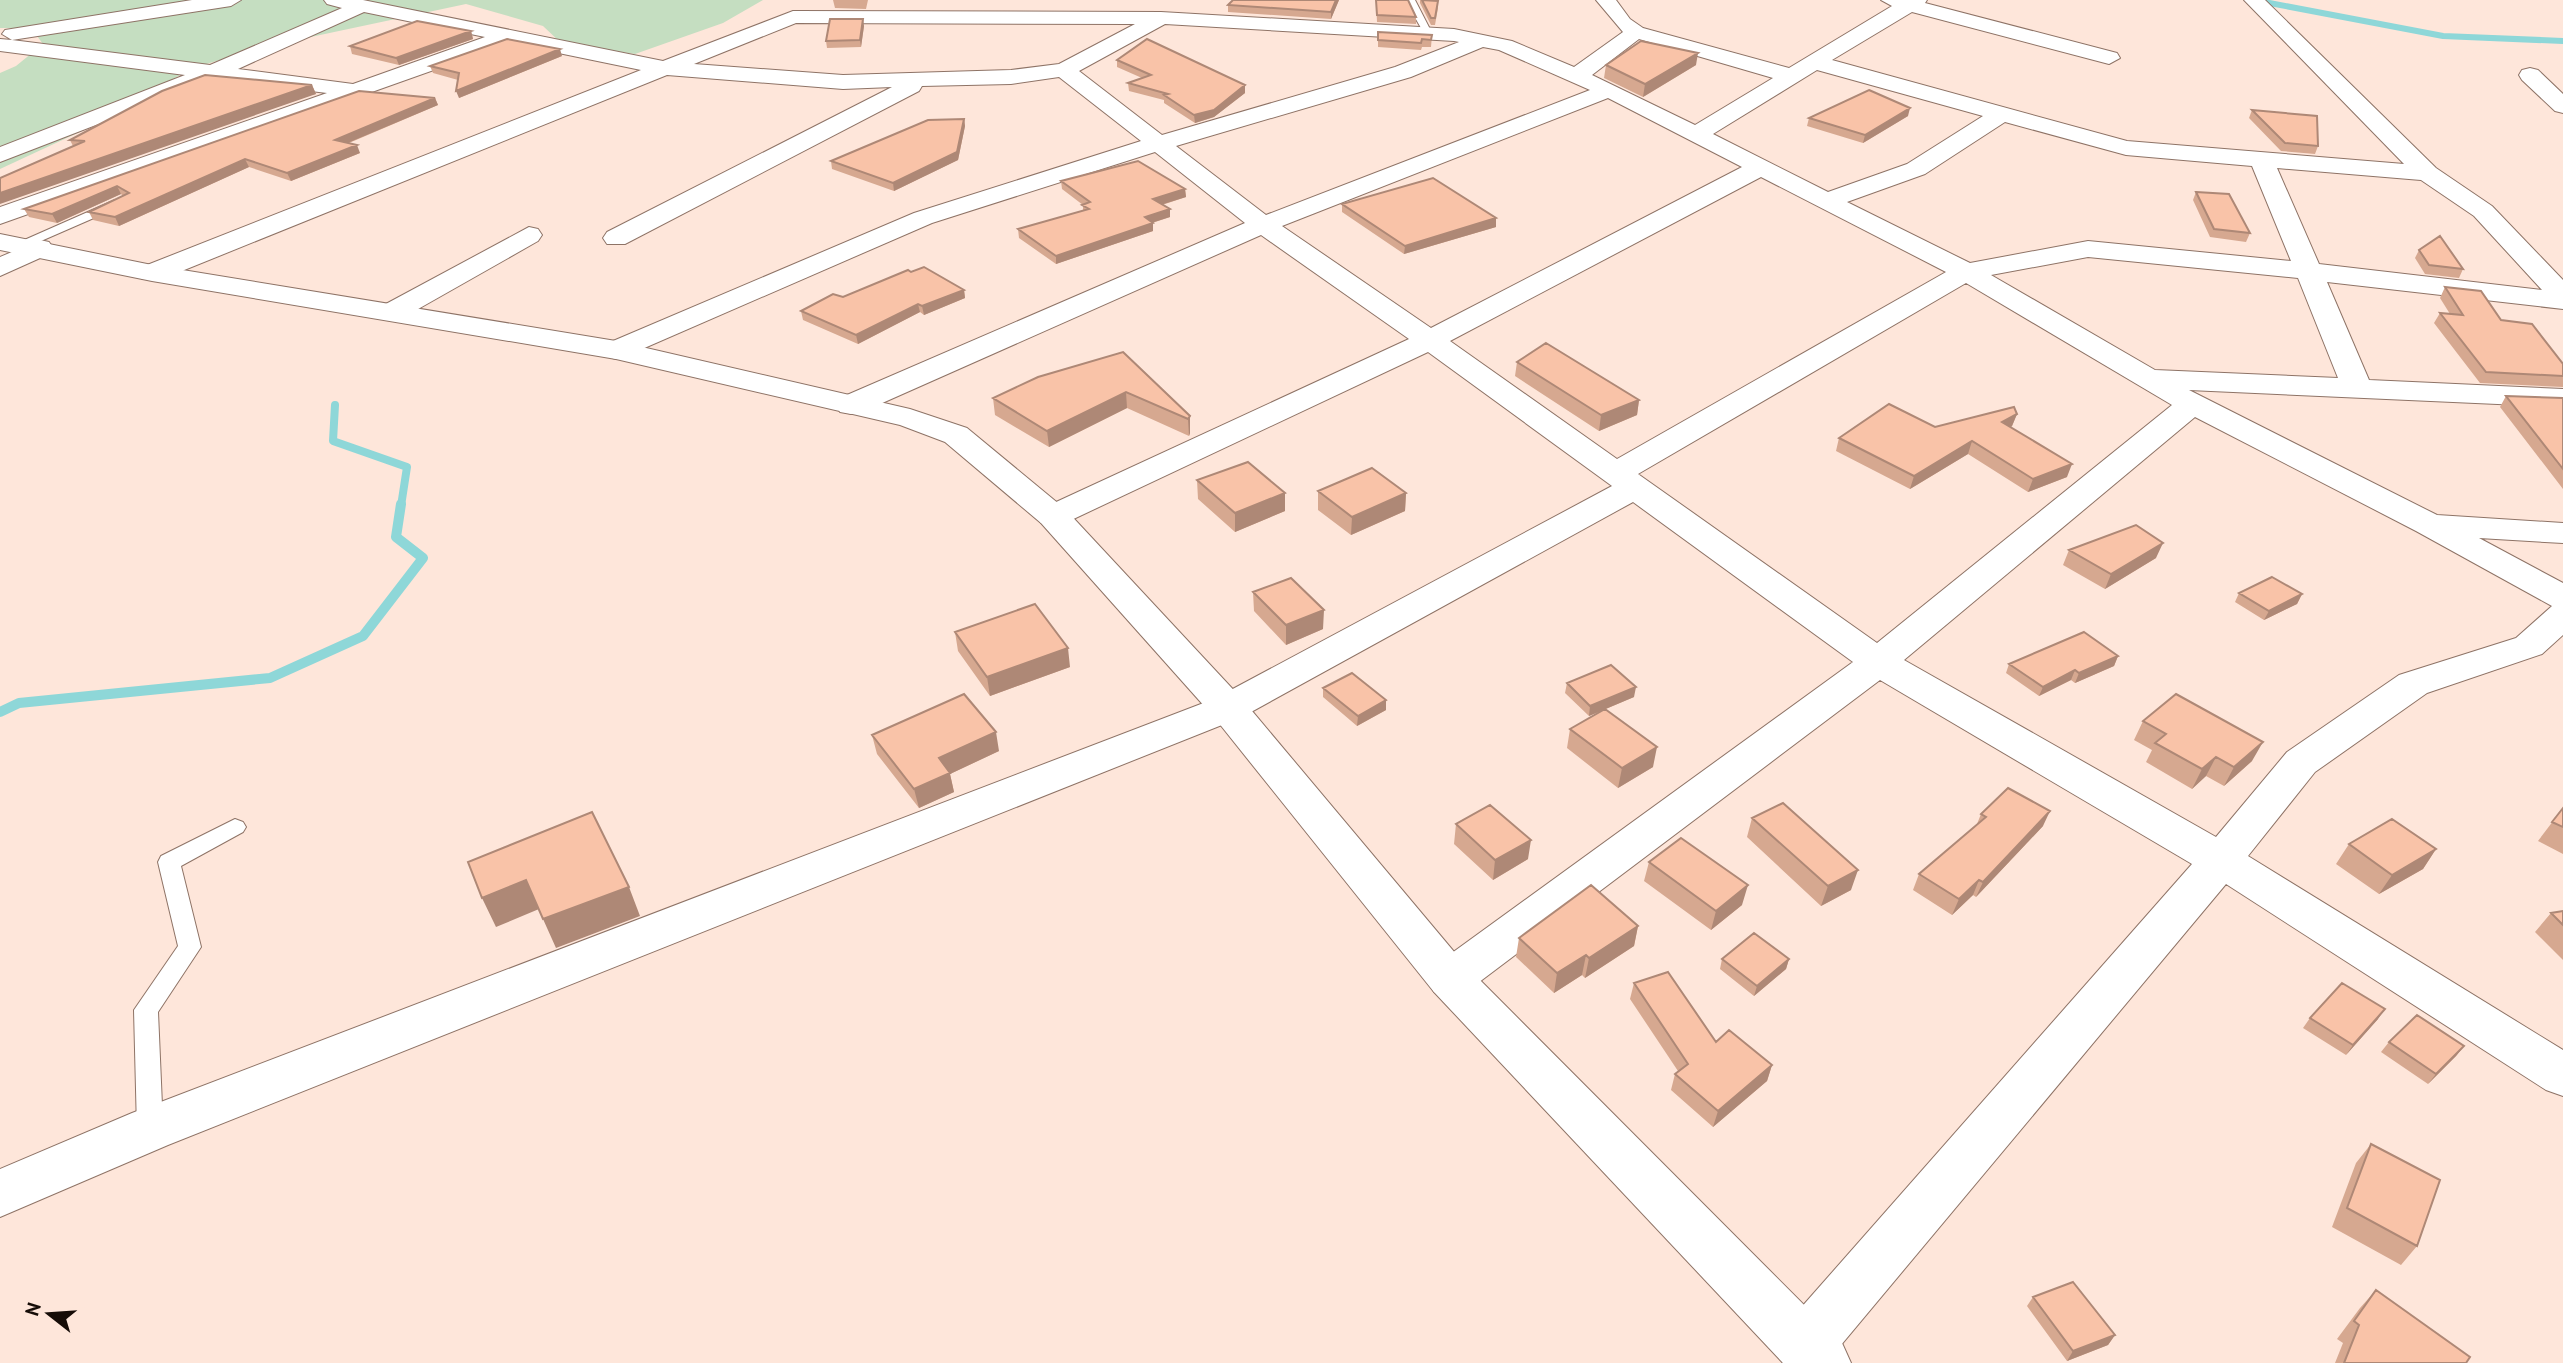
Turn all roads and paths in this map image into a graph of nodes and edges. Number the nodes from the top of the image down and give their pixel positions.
1 (231, 0) edge
2 (334, 0) edge
3 (1195, 0) edge
4 (1410, 0) edge
5 (1606, 0) edge
6 (2254, 0) edge
7 (1905, 2) edge
8 (362, 6) junction
9 (795, 8) edge
10 (1025, 8) edge
11 (1161, 18) junction
12 (1636, 32) junction
13 (1429, 33) junction
14 (0, 35) edge
15 (509, 36) junction
16 (1486, 39) junction
17 (0, 46) edge
18 (2109, 58) dead end
19 (1814, 62) junction
20 (663, 68) junction
21 (1064, 70) junction
22 (212, 72) junction
23 (2530, 75) dead end
24 (1576, 76) junction
25 (1792, 76) junction
26 (1011, 77) junction
27 (774, 79) junction
28 (919, 81) junction
29 (354, 90) junction
30 (1609, 90) junction
31 (2563, 106) edge
32 (2003, 113) junction
33 (1694, 135) junction
34 (1156, 144) junction
35 (0, 155) edge
36 (2262, 161) junction
37 (1759, 167) junction
38 (2427, 173) junction
39 (124, 201) edge
40 (1825, 201) junction
41 (0, 216) edge
42 (1263, 225) junction
43 (529, 235) dead end
44 (616, 238) dead end
45 (20, 245) edge
46 (0, 268) edge
47 (2307, 271) junction
48 (1966, 272) junction
49 (152, 274) junction
50 (2563, 298) edge
51 (394, 311) junction
52 (1430, 340) junction
53 (616, 350) junction
54 (2146, 379) junction
55 (2358, 389) junction
56 (2563, 398) edge
57 (2192, 404) junction
58 (851, 405) junction
59 (1623, 481) junction
60 (1053, 516) junction
61 (2428, 524) junction
62 (2563, 533) edge
63 (2563, 598) edge
64 (2563, 615) edge
65 (1878, 662) junction
66 (1228, 708) junction
67 (235, 827) dead end
68 (2221, 860) junction
69 (1450, 979) junction
70 (2563, 1075) edge
71 (150, 1129) junction
72 (0, 1193) edge
73 (1813, 1355) edge

1 - 14 street
2 - 8 street
3 - 11 street
4 - 13 lane
5 - 12 street
6 - 38 street
7 - 18 street
7 - 19 street
8 - 15 street
8 - 22 street
9 - 10 street
9 - 20 street
9 - 27 street
10 - 11 street
10 - 26 street
11 - 13 street
11 - 21 street
12 - 24 street
12 - 25 street
13 - 16 street
15 - 20 street
15 - 29 street
16 - 24 street
16 - 34 street
17 - 22 street
19 - 25 street
19 - 32 street
20 - 27 street
20 - 49 street
21 - 26 street
21 - 34 street
22 - 29 street
22 - 35 street
23 - 31 street
24 - 30 street
25 - 33 street
26 - 28 street
27 - 28 street
28 - 44 street
29 - 41 street
30 - 33 street
30 - 42 street
32 - 36 street
32 - 40 street
33 - 37 street
34 - 42 street
34 - 53 street
36 - 38 street
36 - 47 street
37 - 40 street
37 - 52 street
38 - 50 street
39 - 45 lane
40 - 48 street
42 - 52 street
42 - 58 street
43 - 51 street
45 - 46 street
45 - 49 street
47 - 48 street
47 - 50 street
47 - 55 street
48 - 54 street
48 - 59 street
49 - 51 street
51 - 53 street
52 - 59 street
52 - 60 street
53 - 58 street
54 - 55 street
54 - 57 street
55 - 56 street
57 - 61 street
57 - 65 street
58 - 60 street
59 - 65 street
59 - 66 street
60 - 66 street
61 - 62 street
61 - 63 street
64 - 68 street
65 - 68 street
65 - 69 street
66 - 69 street
66 - 71 street
67 - 71 lane
68 - 70 street
68 - 73 street
69 - 73 street
71 - 72 street

